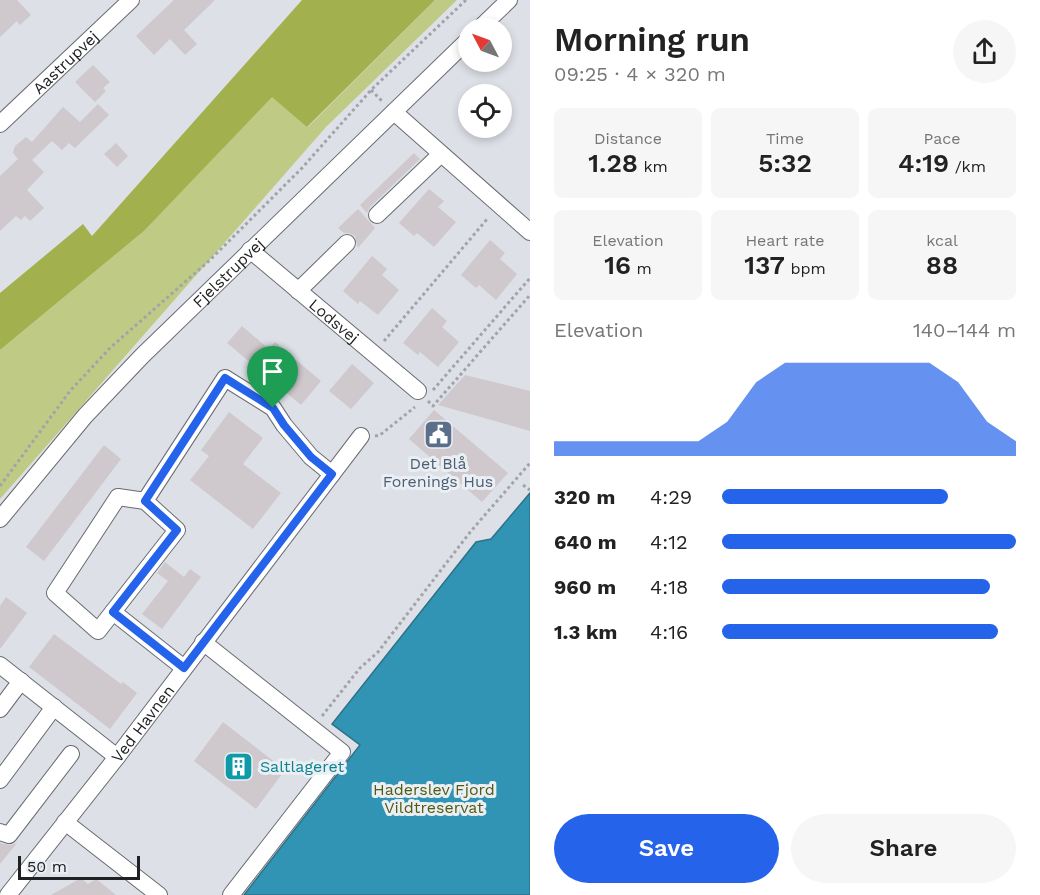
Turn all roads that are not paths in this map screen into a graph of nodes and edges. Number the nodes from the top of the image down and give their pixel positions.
1 (509, 0) edge
2 (123, 2) edge
3 (490, 18) edge
4 (458, 50) edge
5 (394, 112) junction
6 (0, 124) edge
7 (441, 154) junction
8 (377, 215) dead end
9 (530, 232) edge
10 (347, 243) dead end
11 (250, 250) junction
12 (298, 291) junction
13 (423, 397) road end
14 (361, 436) road end
15 (332, 474) junction
16 (145, 501) junction
17 (0, 519) edge
18 (113, 612) junction
19 (203, 642) junction
20 (0, 664) edge
21 (184, 668) junction
22 (21, 681) junction
23 (54, 707) junction
24 (0, 709) edge
25 (71, 754) dead end
26 (117, 757) junction
27 (0, 780) edge
28 (65, 822) junction
29 (0, 832) edge
30 (10, 894) edge
31 (159, 895) edge
32 (231, 895) edge

1 - 3 street
2 - 6 street, Aastrupvej
4 - 5 street, Fjelstrupvej
5 - 7 street
5 - 11 street, Fjelstrupvej
7 - 8 street
7 - 9 street
10 - 12 street
11 - 12 street, Lodsvej
11 - 17 street, Fjelstrupvej
12 - 13 street, Lodsvej
14 - 15 street, Ved Havnen
15 - 16 street
15 - 19 street, Ved Havnen
16 - 18 street
16 - 18 street
18 - 21 street
19 - 21 street, Ved Havnen
19 - 32 street
20 - 22 street
21 - 26 street, Ved Havnen
22 - 23 street
22 - 24 street
23 - 26 street
23 - 27 street
25 - 29 street
26 - 28 street, Ved Havnen
28 - 30 street, Ved Havnen
28 - 31 street

